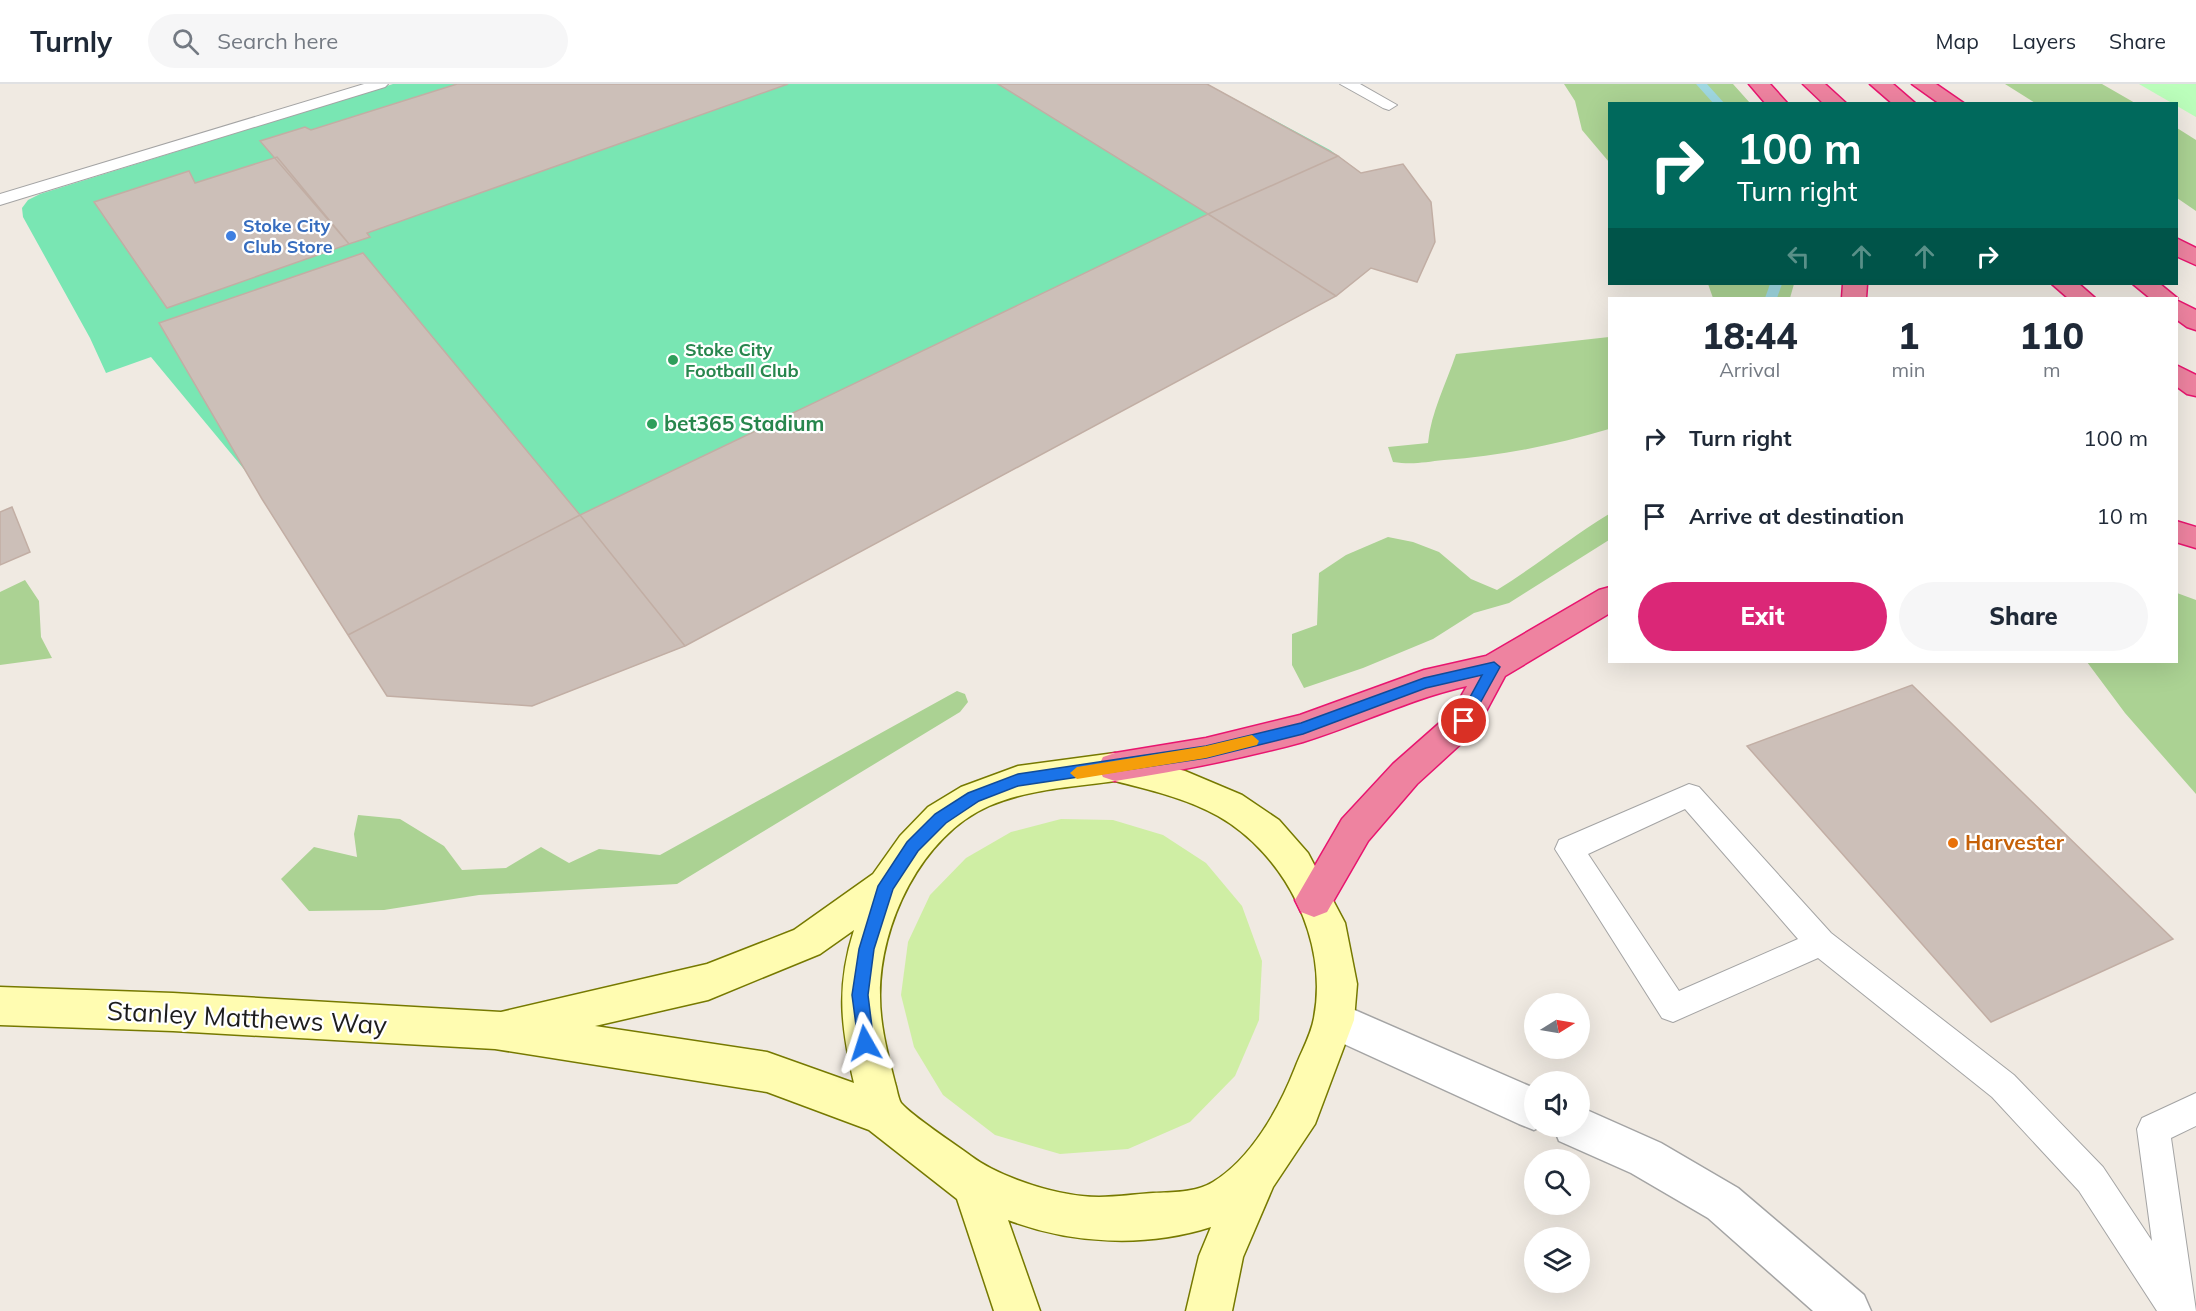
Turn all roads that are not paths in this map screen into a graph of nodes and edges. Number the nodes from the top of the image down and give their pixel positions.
1 (380, 84) edge
2 (1348, 84) edge
3 (1759, 84) edge
4 (1813, 84) edge
5 (1880, 84) edge
6 (1922, 84) edge
7 (1937, 84) edge
8 (310, 89) dead end
9 (322, 102) junction
10 (1776, 102) edge
11 (1836, 102) edge
12 (1903, 102) edge
13 (1952, 102) edge
14 (1961, 102) edge
15 (1389, 105) dead end
16 (0, 201) edge
17 (2178, 246) edge
18 (2196, 258) edge
19 (2065, 285) edge
20 (2146, 285) edge
21 (2082, 297) edge
22 (2164, 297) edge
23 (2178, 308) edge
24 (2196, 322) edge
25 (2178, 374) edge
26 (2196, 388) edge
27 (2178, 532) edge
28 (2196, 538) edge
29 (1608, 599) edge
30 (1494, 667) junction
31 (1115, 767) junction
32 (886, 886) junction
33 (1314, 900) junction
34 (1821, 944) junction
35 (0, 1006) edge
36 (1334, 1020) junction
37 (495, 1030) junction
38 (1524, 1104) edge
39 (2196, 1109) edge
40 (882, 1114) junction
41 (1590, 1133) edge
42 (1258, 1172) junction
43 (974, 1185) junction
44 (1017, 1311) edge
45 (1209, 1311) edge
46 (1848, 1311) edge
47 (2179, 1311) edge

1 - 9 lane
2 - 15 lane
3 - 10 highway
4 - 11 highway
5 - 12 highway
6 - 13 highway
7 - 14 highway
8 - 9 lane
9 - 16 lane
17 - 18 highway
19 - 21 highway
20 - 22 highway
23 - 24 highway
25 - 26 highway
27 - 28 highway
29 - 30 highway
30 - 31 highway
30 - 33 highway
31 - 32 main road
31 - 33 main road
32 - 37 main road, Stanley Matthews Way
32 - 40 main road
33 - 36 main road
34 - 34 lane
34 - 47 lane
35 - 37 main road, Stanley Matthews Way
36 - 38 street
36 - 42 main road
37 - 40 main road, Stanley Matthews Way
39 - 47 lane
40 - 43 main road, Stanley Matthews Way
41 - 46 street
42 - 43 main road, Stanley Matthews Way
42 - 45 main road
43 - 44 main road

